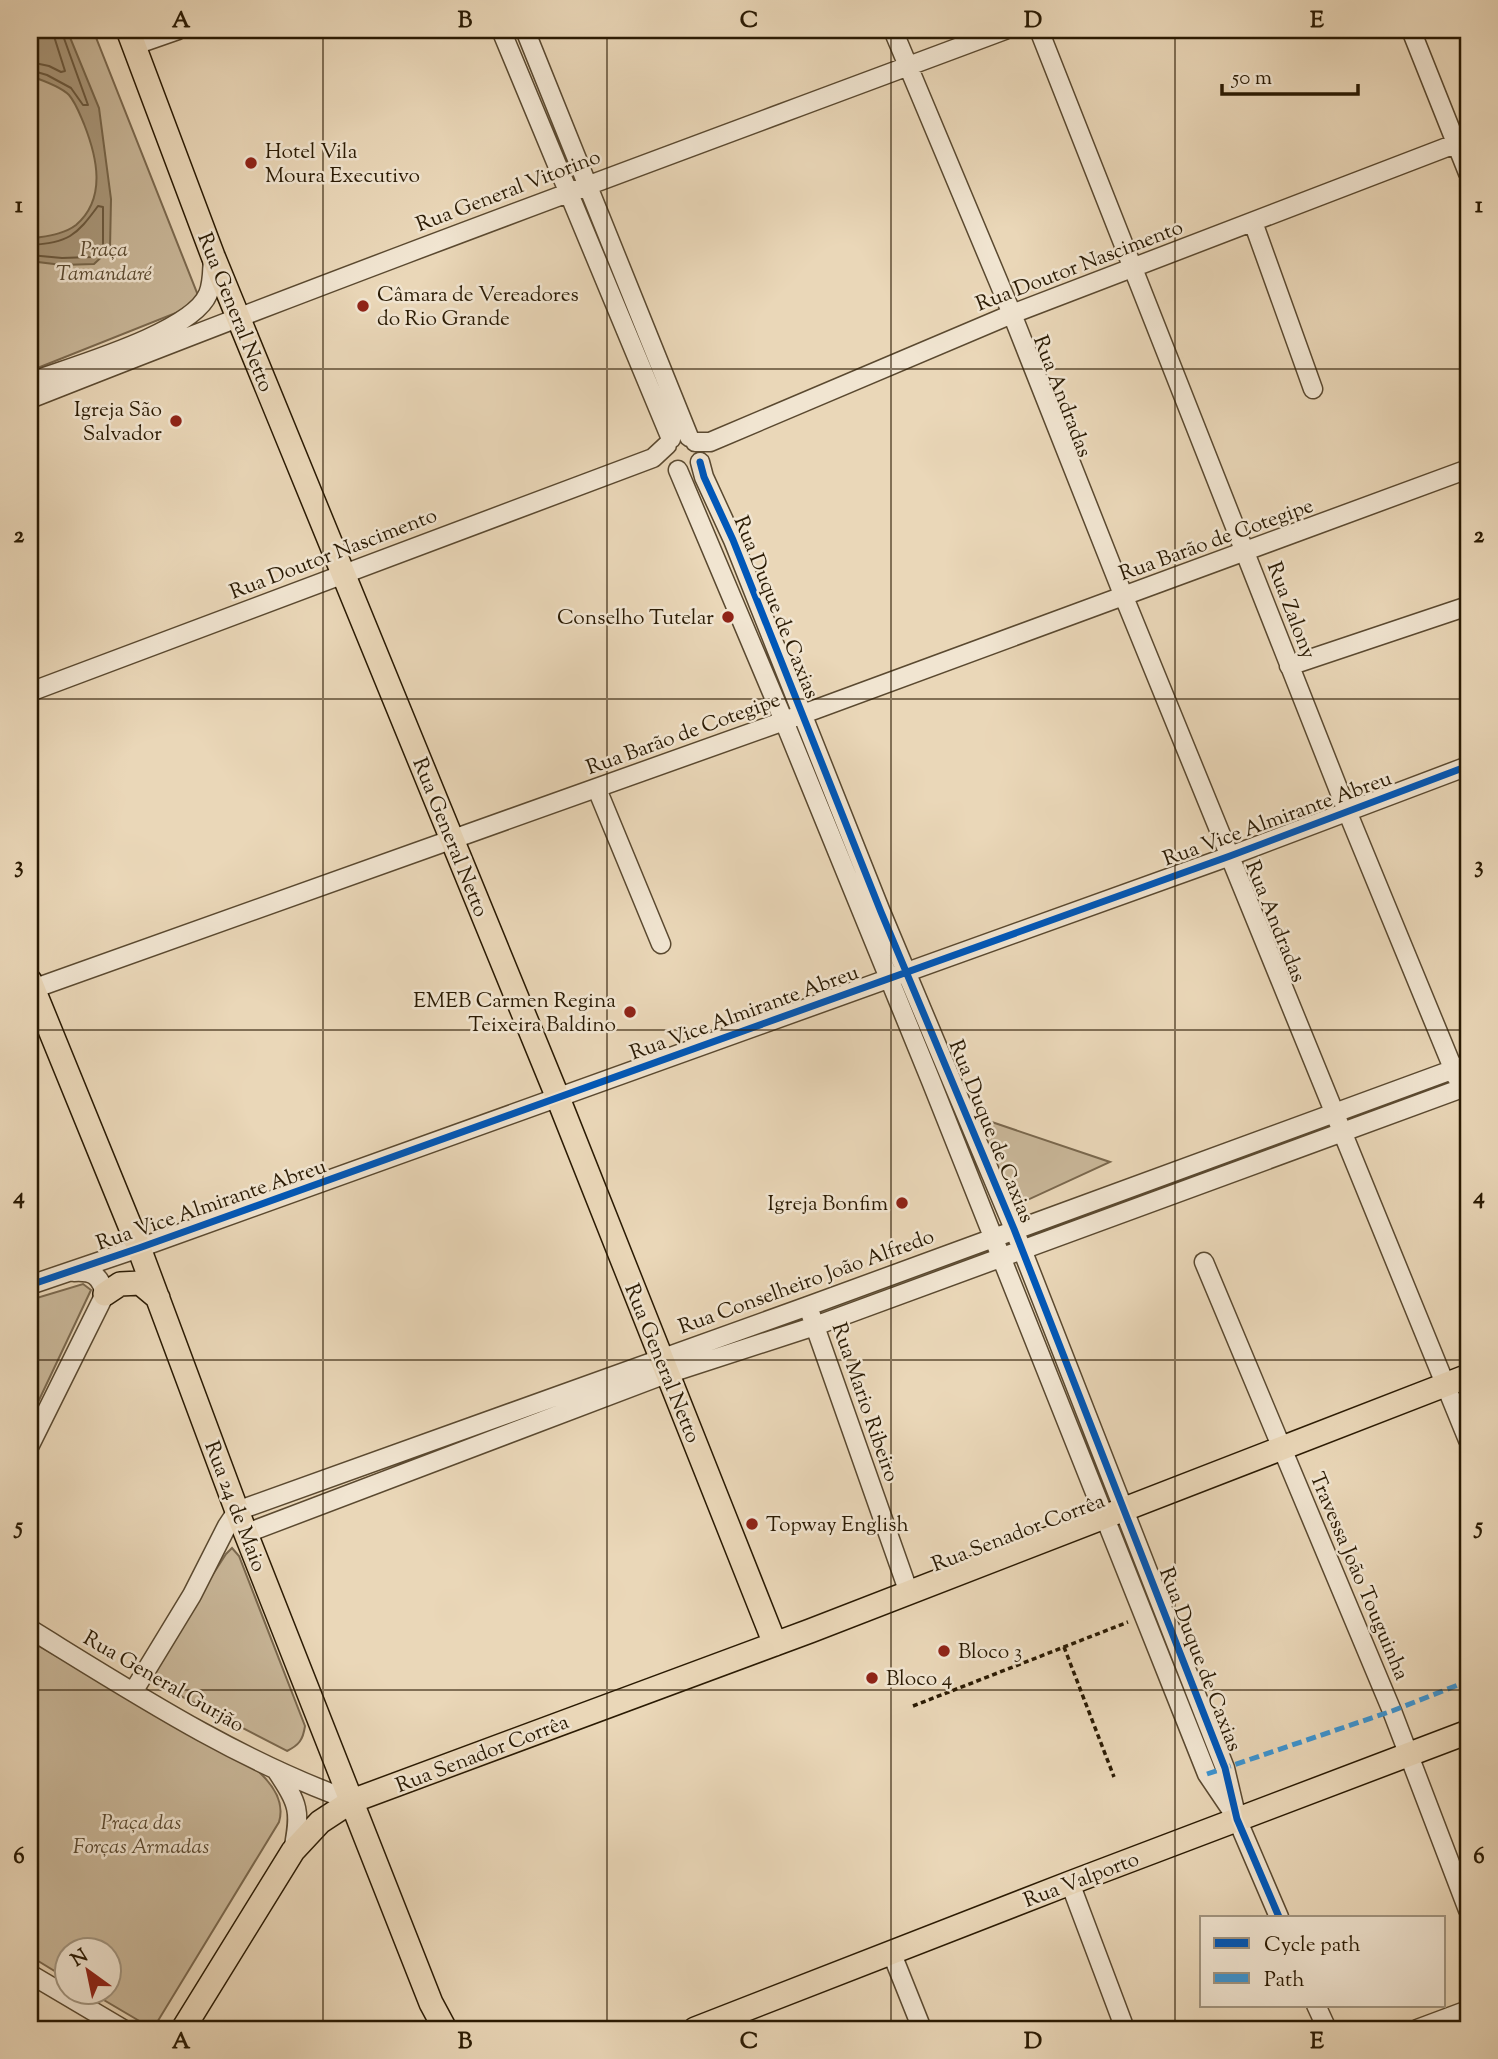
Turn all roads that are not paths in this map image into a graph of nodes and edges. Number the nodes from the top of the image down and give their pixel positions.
1 (178, 30) edge
2 (501, 30) edge
3 (525, 30) edge
4 (892, 30) edge
5 (1004, 30) edge
6 (1039, 30) edge
7 (1410, 30) edge
8 (131, 38) edge
9 (907, 66) junction
10 (548, 86) junction
11 (527, 91) junction
12 (558, 111) junction
13 (537, 117) junction
14 (1462, 141) edge
15 (1468, 173) edge
16 (588, 184) junction
17 (568, 191) junction
18 (1253, 222) junction
19 (611, 240) junction
20 (592, 248) junction
21 (213, 256) junction
22 (1134, 268) junction
23 (627, 282) junction
24 (609, 290) junction
25 (1012, 314) junction
26 (237, 317) junction
27 (642, 318) junction
28 (624, 326) junction
29 (662, 366) junction
30 (643, 371) junction
31 (30, 382) edge
32 (1313, 389) dead end
33 (30, 399) edge
34 (669, 442) junction
35 (699, 448) junction
36 (653, 458) junction
37 (675, 468) junction
38 (1468, 469) edge
39 (733, 540) junction
40 (713, 548) junction
41 (1245, 552) junction
42 (344, 573) junction
43 (1124, 597) junction
44 (1468, 606) edge
45 (770, 633) junction
46 (751, 640) junction
47 (1289, 666) junction
48 (30, 692) edge
49 (802, 715) junction
50 (784, 721) junction
51 (1468, 766) edge
52 (597, 789) junction
53 (826, 798) junction
54 (1347, 811) junction
55 (451, 838) junction
56 (1230, 856) junction
57 (873, 916) junction
58 (661, 944) dead end
59 (908, 972) junction
60 (889, 979) junction
61 (31, 987) edge
62 (1461, 1067) edge
63 (950, 1074) junction
64 (931, 1081) junction
65 (1405, 1088) junction
66 (1466, 1090) edge
67 (558, 1098) junction
68 (1411, 1106) junction
69 (1335, 1113) junction
70 (1342, 1131) junction
71 (1240, 1148) junction
72 (1247, 1166) junction
73 (1170, 1172) junction
74 (1177, 1192) junction
75 (1014, 1229) junction
76 (993, 1237) junction
77 (139, 1248) junction
78 (1021, 1249) junction
79 (1000, 1257) junction
80 (1204, 1262) dead end
81 (906, 1270) junction
82 (67, 1272) junction
83 (30, 1285) edge
84 (913, 1289) junction
85 (105, 1294) junction
86 (158, 1298) junction
87 (808, 1306) junction
88 (815, 1326) junction
89 (742, 1329) junction
90 (1056, 1337) junction
91 (1035, 1345) junction
92 (748, 1348) junction
93 (664, 1366) junction
94 (1468, 1376) edge
95 (1446, 1385) junction
96 (1075, 1387) junction
97 (1054, 1393) junction
98 (522, 1408) junction
99 (528, 1427) junction
100 (456, 1431) junction
101 (32, 1433) edge
102 (1468, 1440) edge
103 (1283, 1449) junction
104 (464, 1451) junction
105 (237, 1511) junction
106 (1114, 1514) junction
107 (247, 1533) junction
108 (909, 1593) junction
109 (30, 1629) edge
110 (775, 1644) junction
111 (133, 1692) junction
112 (1468, 1732) edge
113 (1409, 1755) junction
114 (276, 1770) junction
115 (352, 1801) junction
116 (1237, 1819) junction
117 (293, 1851) junction
118 (1070, 1883) junction
119 (1468, 1910) edge
120 (1279, 1916) edge
121 (892, 1954) junction
122 (30, 1974) edge
123 (1317, 2007) edge
124 (1468, 2010) edge
125 (123, 2029) edge
126 (183, 2029) edge
127 (445, 2029) edge
128 (695, 2029) edge
129 (922, 2029) edge
130 (1125, 2029) edge
131 (1327, 2029) edge
132 (1417, 2029) edge

1 - 8 street
2 - 11 street
3 - 10 street, Rua Duque de Caxias
4 - 9 street, Rua Andradas
5 - 9 street, Rua General Vitorino
6 - 22 street, Rua Zalony
7 - 14 street
8 - 21 main road, Rua General Netto
9 - 16 street, Rua General Vitorino
9 - 25 street, Rua Andradas
10 - 11 street
10 - 12 street, Rua Duque de Caxias
11 - 13 street
12 - 13 street
12 - 16 street, Rua Duque de Caxias
13 - 17 street
14 - 15 street
14 - 18 street, Rua Doutor Nascimento
16 - 17 street, Rua General Vitorino
16 - 19 street, Rua Duque de Caxias
17 - 20 street
17 - 26 street, Rua General Vitorino
18 - 22 street, Rua Doutor Nascimento
18 - 32 street
19 - 20 street
19 - 23 street, Rua Duque de Caxias
20 - 24 street
21 - 26 main road, Rua General Netto
21 - 31 street
22 - 25 street, Rua Doutor Nascimento
22 - 41 street, Rua Zalony
23 - 24 street
23 - 27 street, Rua Duque de Caxias
24 - 28 street
25 - 35 street, Rua Doutor Nascimento
25 - 43 street, Rua Andradas
26 - 33 street, Rua General Vitorino
26 - 42 main road, Rua General Netto
27 - 28 street
27 - 29 street, Rua Duque de Caxias
28 - 30 street
29 - 30 street
29 - 35 street, Rua Duque de Caxias
30 - 34 street
34 - 35 street
34 - 36 street, Rua Doutor Nascimento
34 - 37 street
35 - 37 street
35 - 39 street, Rua Duque de Caxias
36 - 37 street
36 - 42 street, Rua Doutor Nascimento
37 - 40 street, Rua Duque de Caxias
38 - 41 street, Rua Barão de Cotegipe
39 - 40 street
39 - 45 street, Rua Duque de Caxias
40 - 46 street, Rua Duque de Caxias
41 - 43 street, Rua Barão de Cotegipe
41 - 47 street, Rua Zalony
42 - 48 street, Rua Doutor Nascimento
42 - 55 main road, Rua General Netto
43 - 49 street, Rua Barão de Cotegipe
43 - 56 street, Rua Andradas
44 - 47 street
45 - 46 street
45 - 49 street, Rua Duque de Caxias
46 - 50 street, Rua Duque de Caxias
47 - 54 street, Rua Zalony
49 - 50 street, Rua Barão de Cotegipe
49 - 53 street, Rua Duque de Caxias
50 - 52 street, Rua Barão de Cotegipe
50 - 53 street, Rua Duque de Caxias
51 - 54 street, Rua Vice Almirante Abreu
52 - 55 street, Rua Barão de Cotegipe
52 - 58 street
53 - 57 street, Rua Duque de Caxias
54 - 56 street, Rua Vice Almirante Abreu
54 - 62 street, Rua Zalony
55 - 61 street, Rua Barão de Cotegipe
55 - 67 main road, Rua General Netto
56 - 59 street, Rua Vice Almirante Abreu
56 - 69 street, Rua Andradas
57 - 59 street, Rua Duque de Caxias
57 - 60 street, Rua Duque de Caxias
59 - 60 street, Rua Vice Almirante Abreu
59 - 63 street, Rua Duque de Caxias
60 - 64 street, Rua Duque de Caxias
60 - 67 street, Rua Vice Almirante Abreu
61 - 77 main road, Rua 24 de Maio
62 - 65 street, Rua Conselheiro João Alfredo
62 - 66 street, Rua Zalony
63 - 64 street
63 - 75 street, Rua Duque de Caxias
64 - 76 street, Rua Duque de Caxias
65 - 68 street
65 - 69 street, Rua Conselheiro João Alfredo
66 - 68 street, Rua Conselheiro João Alfredo
67 - 77 street, Rua Vice Almirante Abreu
67 - 93 main road, Rua General Netto
68 - 70 street, Rua Conselheiro João Alfredo
69 - 70 street, Rua Andradas
69 - 71 street, Rua Conselheiro João Alfredo
70 - 72 street, Rua Conselheiro João Alfredo
70 - 95 street, Rua Andradas
71 - 72 street
71 - 73 street, Rua Conselheiro João Alfredo
72 - 74 street, Rua Conselheiro João Alfredo
73 - 74 street
73 - 75 street, Rua Conselheiro João Alfredo
74 - 78 street, Rua Conselheiro João Alfredo
75 - 76 street, Rua Conselheiro João Alfredo
75 - 78 street, Rua Duque de Caxias
76 - 79 street, Rua Duque de Caxias
76 - 81 street, Rua Conselheiro João Alfredo
77 - 82 street, Rua Vice Almirante Abreu
77 - 86 main road, Rua 24 de Maio
78 - 79 street, Rua Conselheiro João Alfredo
78 - 90 street, Rua Duque de Caxias
79 - 84 street, Rua Conselheiro João Alfredo
79 - 91 street, Rua Duque de Caxias
80 - 103 street, Travessa João Touguinha
81 - 84 street
81 - 87 street, Rua Conselheiro João Alfredo
82 - 83 street, Rua Vice Almirante Abreu
82 - 85 street
84 - 88 street, Rua Conselheiro João Alfredo
85 - 86 main road
85 - 101 street
86 - 105 main road, Rua 24 de Maio
87 - 88 street, Rua Mario Ribeiro
87 - 89 street, Rua Conselheiro João Alfredo
88 - 92 street, Rua Conselheiro João Alfredo
88 - 108 street, Rua Mario Ribeiro
89 - 92 street
89 - 93 street, Rua Conselheiro João Alfredo
90 - 91 street
90 - 96 street, Rua Duque de Caxias
91 - 97 street, Rua Duque de Caxias
92 - 93 street, Rua Conselheiro João Alfredo
93 - 98 street, Rua Conselheiro João Alfredo
93 - 99 street, Rua Conselheiro João Alfredo
93 - 110 main road, Rua General Netto
94 - 95 main road, Rua Senador Corrêa
95 - 102 street, Rua Andradas
95 - 103 main road, Rua Senador Corrêa
96 - 97 street
96 - 106 street, Rua Duque de Caxias
97 - 106 street, Rua Duque de Caxias
98 - 99 street
98 - 100 street, Rua Conselheiro João Alfredo
99 - 104 street, Rua Conselheiro João Alfredo
100 - 104 street
100 - 105 street, Rua Conselheiro João Alfredo
103 - 106 main road, Rua Senador Corrêa
103 - 113 street, Travessa João Touguinha
104 - 107 street, Rua Conselheiro João Alfredo
105 - 107 main road, Rua 24 de Maio
105 - 111 street
106 - 108 main road, Rua Senador Corrêa
106 - 116 street, Rua Duque de Caxias
106 - 116 street, Rua Duque de Caxias
107 - 115 main road, Rua 24 de Maio
108 - 110 main road, Rua Senador Corrêa
109 - 111 street, Rua General Gurjão
110 - 115 main road, Rua Senador Corrêa
111 - 114 street, Rua General Gurjão
112 - 113 main road, Rua Valporto
113 - 116 main road, Rua Valporto
113 - 119 street, Travessa João Touguinha
114 - 115 street, Rua General Gurjão
114 - 117 street
115 - 117 main road, Rua Senador Corrêa
115 - 127 main road, Rua 24 de Maio
116 - 118 main road, Rua Valporto
116 - 120 street
117 - 126 main road, Rua Senador Corrêa
118 - 121 main road, Rua Valporto
118 - 130 street
121 - 128 main road, Rua Valporto
121 - 129 street
122 - 125 street
123 - 131 street
124 - 132 street

